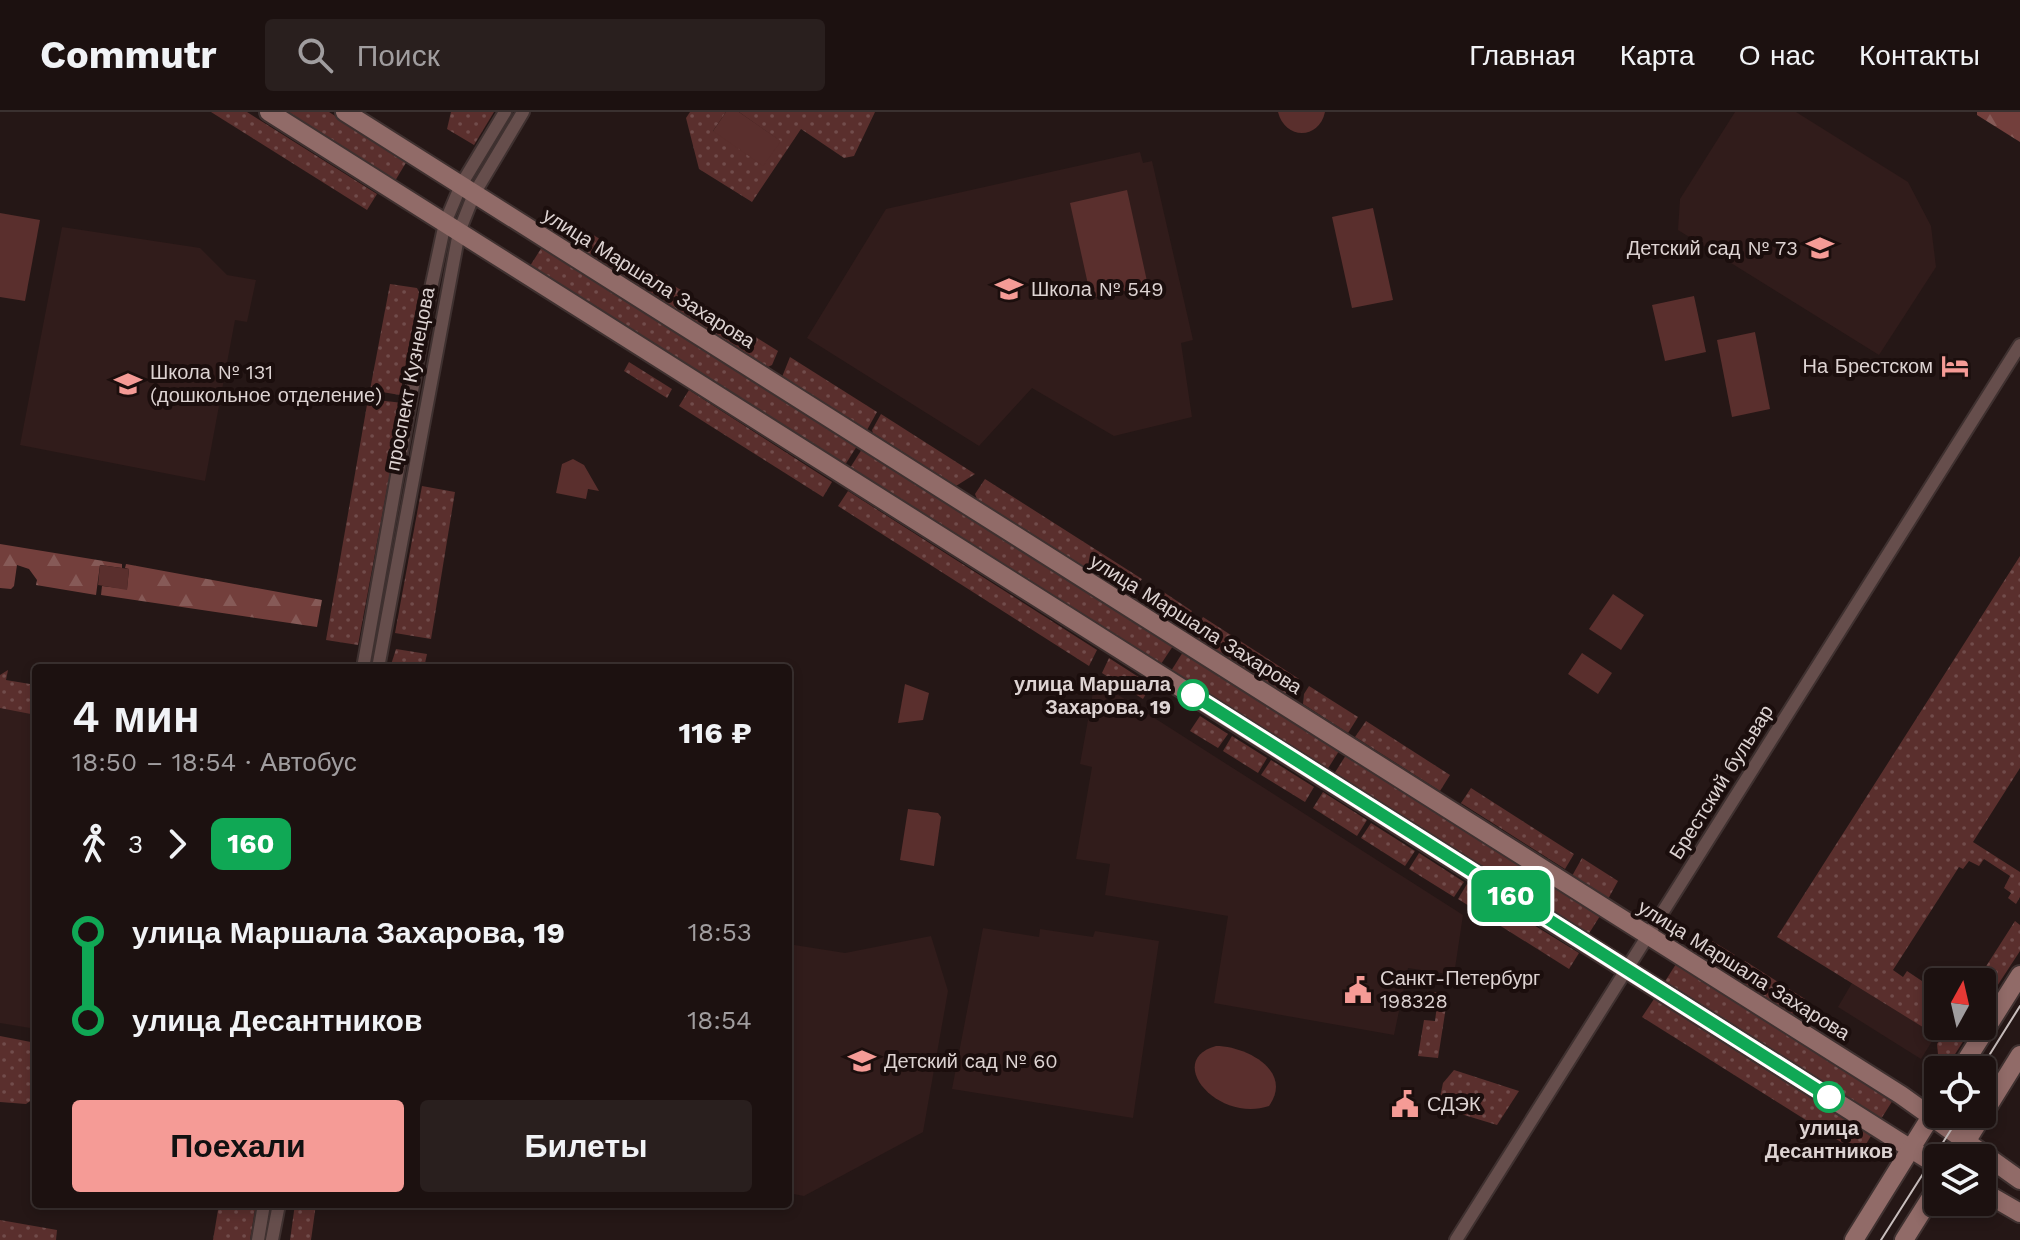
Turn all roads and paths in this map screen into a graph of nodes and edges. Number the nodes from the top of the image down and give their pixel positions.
1 (269, 112) edge
2 (345, 112) edge
3 (505, 112) edge
4 (523, 112) edge
5 (467, 189) junction
6 (452, 227) junction
7 (2020, 345) edge
8 (364, 664) edge
9 (379, 664) edge
10 (1648, 935) junction
11 (1628, 970) junction
12 (2020, 975) edge
13 (2020, 1055) edge
14 (1969, 1056) edge
15 (1924, 1106) edge
16 (1924, 1127) edge
17 (1965, 1144) edge
18 (1910, 1149) junction
19 (1924, 1158) edge
20 (1996, 1168) edge
21 (2020, 1180) edge
22 (1996, 1199) edge
23 (263, 1208) edge
24 (278, 1208) edge
25 (1924, 1208) edge
26 (2020, 1213) edge
27 (258, 1240) edge
28 (272, 1240) edge
29 (1456, 1240) edge
30 (1854, 1240) edge
31 (1904, 1240) edge

1 - 6 street
2 - 5 street, улица Маршала Захарова
3 - 5 street, проспект Кузнецова
4 - 5 street, проспект Кузнецова
5 - 6 street, проспект Кузнецова
5 - 10 street, улица Маршала Захарова
6 - 8 street, проспект Кузнецова
6 - 9 street, проспект Кузнецова
6 - 11 street
7 - 10 street, Брестский бульвар
10 - 11 street, Брестский бульвар
10 - 15 street, улица Маршала Захарова
11 - 18 street
11 - 29 street, Брестский бульвар
12 - 14 street
13 - 17 street
16 - 18 street
18 - 19 street
18 - 30 street
20 - 21 street, улица Маршала Захарова
22 - 26 street
23 - 27 street
24 - 28 street
25 - 31 street

